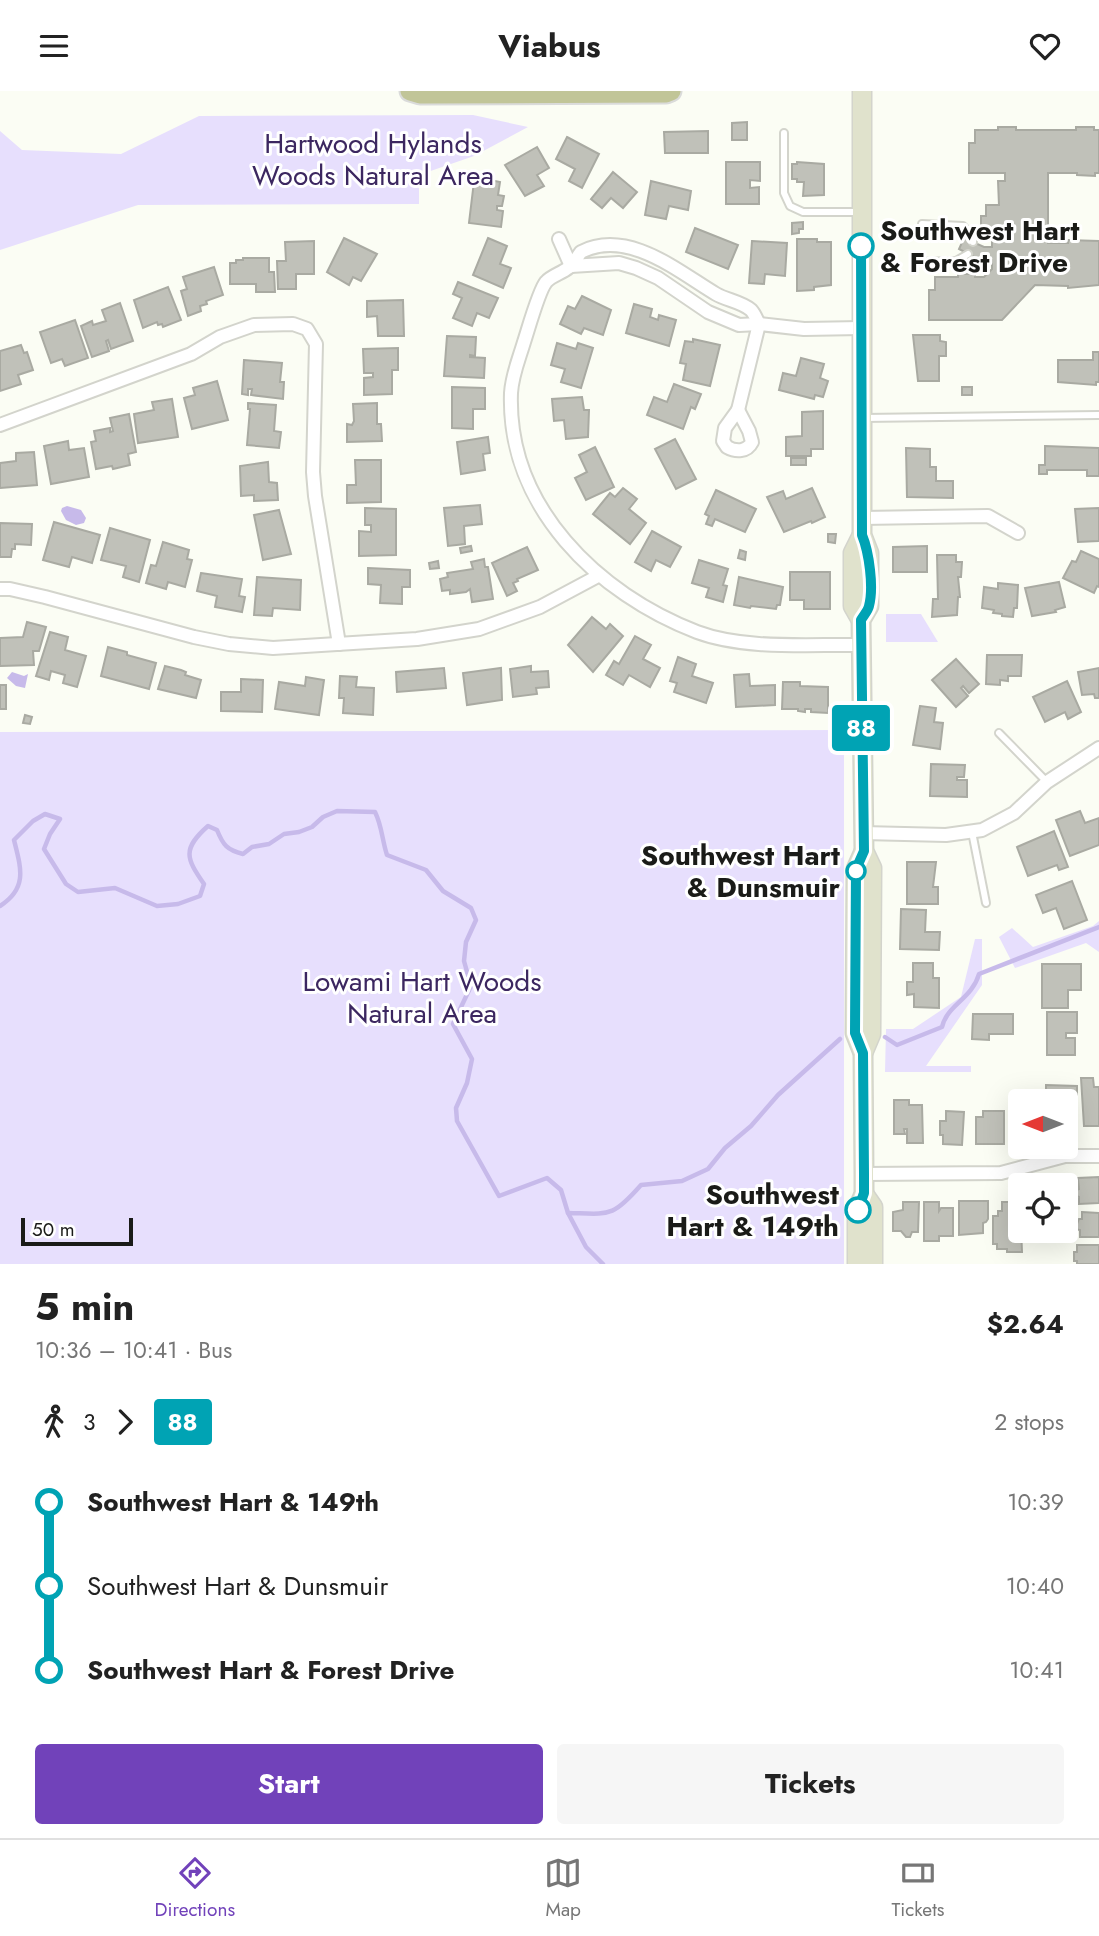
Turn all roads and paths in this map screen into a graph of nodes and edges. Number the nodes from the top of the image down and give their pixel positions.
1 (410, 91) edge
2 (671, 91) edge
3 (862, 91) edge
4 (784, 133) dead end
5 (861, 212) junction
6 (922, 224) dead end
7 (559, 239) dead end
8 (973, 242) dead end
9 (968, 254) dead end
10 (919, 262) dead end
11 (571, 266) junction
12 (759, 324) junction
13 (861, 328) junction
14 (737, 410) dead end
15 (1099, 415) edge
16 (863, 418) junction
17 (0, 425) edge
18 (862, 526) junction
19 (1018, 533) dead end
20 (598, 576) junction
21 (0, 589) edge
22 (339, 644) junction
23 (861, 645) junction
24 (999, 733) dead end
25 (1099, 748) edge
26 (1046, 782) junction
27 (972, 832) junction
28 (864, 842) junction
29 (986, 903) dead end
30 (1099, 1156) edge
31 (864, 1174) junction
32 (864, 1193) junction
33 (857, 1264) edge
34 (873, 1264) edge

1 - 2 main road
3 - 5 main road
4 - 5 lane
5 - 13 main road
6 - 8 lane
7 - 11 street
9 - 10 lane
11 - 12 street
11 - 12 street
11 - 20 street
12 - 13 street
12 - 14 street
13 - 16 main road
15 - 16 lane
16 - 18 main road
17 - 22 street
18 - 19 street
18 - 23 main road
20 - 22 street
20 - 23 street
21 - 22 street
23 - 28 main road
24 - 26 lane
25 - 26 street
26 - 27 street
27 - 28 street
27 - 29 lane
28 - 31 main road
30 - 31 street
31 - 32 main road
32 - 33 main road
32 - 34 main road

